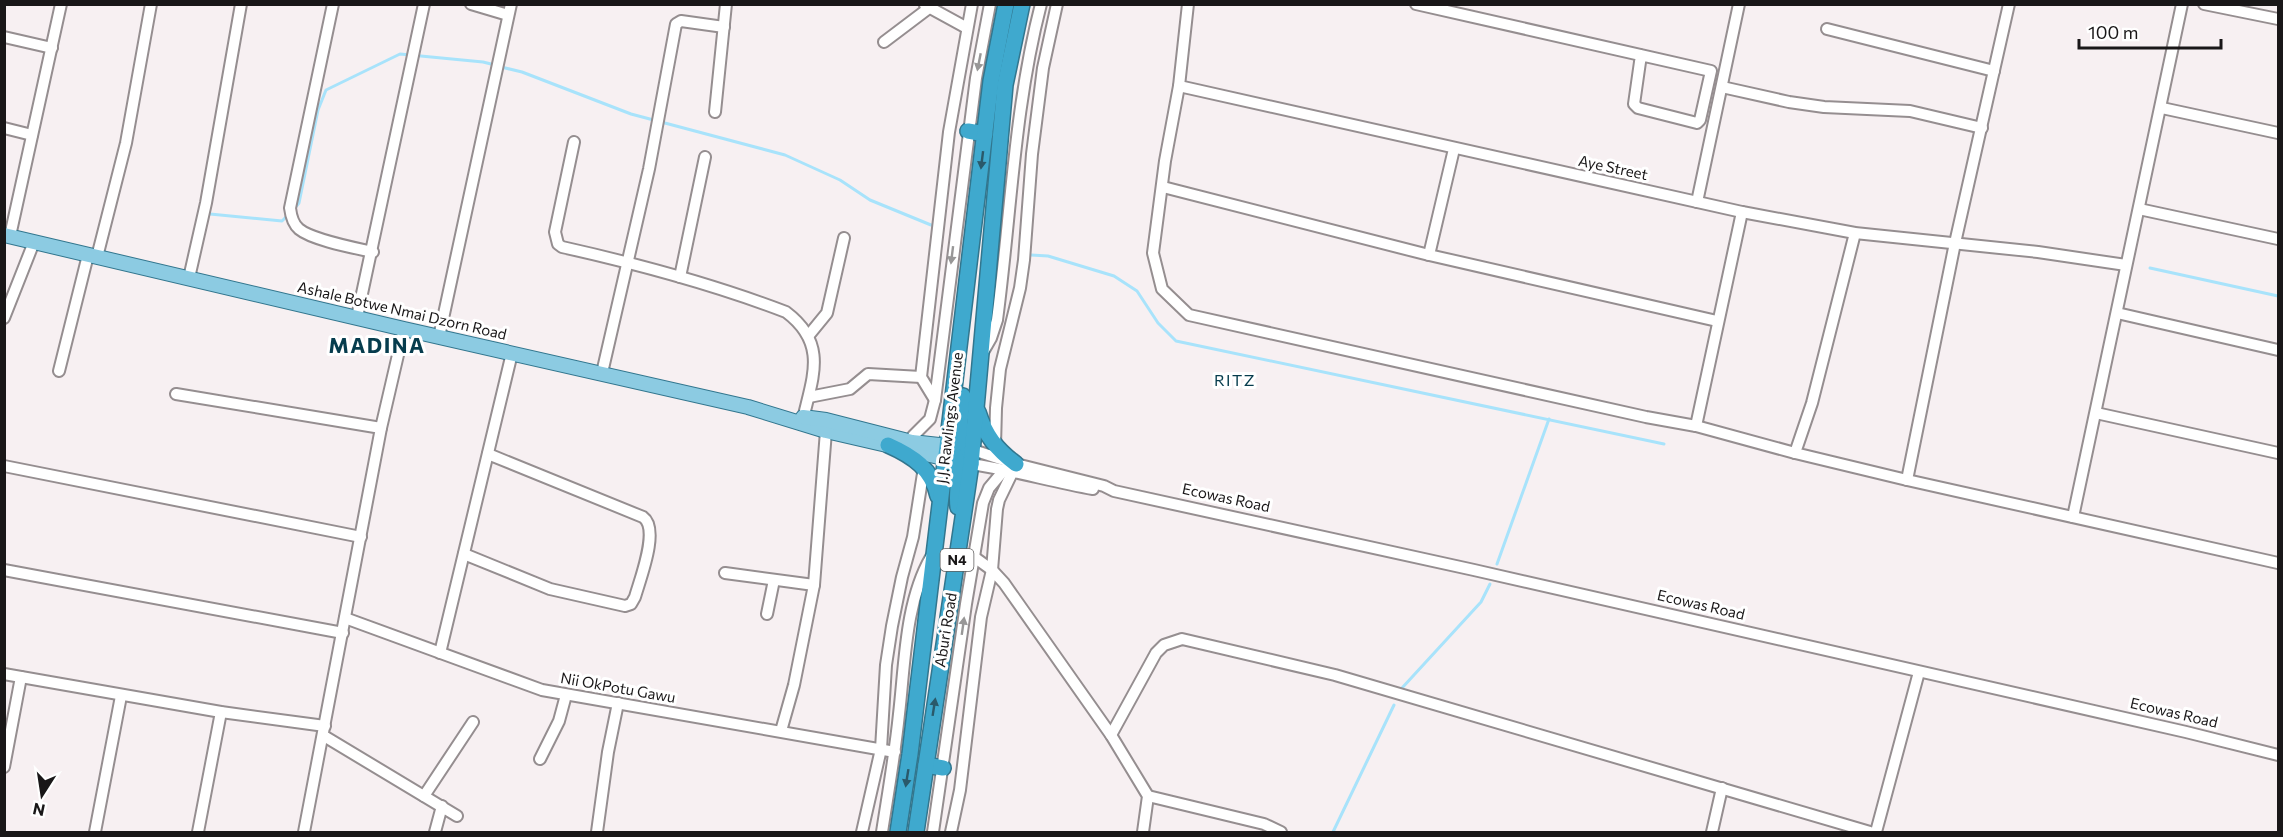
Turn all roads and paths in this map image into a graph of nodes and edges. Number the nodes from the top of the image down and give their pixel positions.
1 (61, 4) edge
2 (151, 4) edge
3 (241, 4) edge
4 (333, 4) edge
5 (424, 4) edge
6 (471, 4) edge
7 (726, 4) edge
8 (972, 4) edge
9 (990, 4) edge
10 (1006, 4) edge
11 (1022, 4) edge
12 (1041, 4) edge
13 (1057, 4) edge
14 (1188, 4) edge
15 (1416, 4) edge
16 (1739, 4) edge
17 (2009, 4) edge
18 (2182, 4) edge
19 (2204, 4) edge
20 (927, 6) edge
21 (509, 10) edge
22 (2278, 19) edge
23 (724, 27) junction
24 (967, 28) junction
25 (1827, 29) dead end
26 (4, 37) edge
27 (884, 42) dead end
28 (52, 48) junction
29 (1641, 55) junction
30 (1994, 71) junction
31 (1179, 86) junction
32 (1722, 87) junction
33 (2162, 108) junction
34 (715, 112) dead end
35 (4, 128) edge
36 (1982, 128) junction
37 (968, 130) junction
38 (2278, 133) edge
39 (985, 134) junction
40 (32, 135) junction
41 (574, 142) dead end
42 (1454, 149) junction
43 (705, 157) dead end
44 (1162, 187) junction
45 (1697, 202) junction
46 (2139, 209) junction
47 (1742, 213) junction
48 (1855, 233) junction
49 (7, 236) edge
50 (844, 238) dead end
51 (2278, 239) edge
52 (34, 242) junction
53 (1955, 243) junction
54 (373, 252) junction
55 (1429, 255) junction
56 (93, 256) junction
57 (627, 261) junction
58 (2126, 265) junction
59 (680, 276) junction
60 (189, 278) junction
61 (2117, 313) junction
62 (357, 317) junction
63 (4, 318) edge
64 (1717, 321) junction
65 (404, 329) junction
66 (809, 335) junction
67 (439, 337) junction
68 (2278, 350) edge
69 (512, 353) junction
70 (981, 355) junction
71 (59, 371) dead end
72 (602, 374) junction
73 (921, 377) junction
74 (176, 394) dead end
75 (809, 398) junction
76 (935, 400) junction
77 (976, 406) junction
78 (2096, 413) junction
79 (799, 420) junction
80 (1696, 426) junction
81 (381, 428) junction
82 (826, 431) junction
83 (912, 441) junction
84 (888, 445) junction
85 (995, 447) junction
86 (1795, 453) junction
87 (2278, 453) edge
88 (488, 454) junction
89 (959, 454) junction
90 (4, 466) edge
91 (924, 467) junction
92 (1011, 468) junction
93 (1907, 480) junction
94 (1114, 490) junction
95 (940, 503) junction
96 (2073, 517) junction
97 (361, 537) junction
98 (933, 553) junction
99 (464, 554) junction
100 (974, 557) junction
101 (2278, 562) edge
102 (4, 570) edge
103 (992, 570) junction
104 (725, 573) dead end
105 (774, 580) junction
106 (814, 585) junction
107 (767, 614) dead end
108 (345, 618) junction
109 (343, 633) junction
110 (440, 653) junction
111 (1919, 672) junction
112 (4, 674) edge
113 (21, 677) junction
114 (566, 694) junction
115 (121, 696) junction
116 (618, 703) junction
117 (221, 712) junction
118 (473, 723) dead end
119 (325, 731) junction
120 (781, 732) junction
121 (1111, 735) junction
122 (881, 749) junction
123 (895, 752) junction
124 (2278, 755) edge
125 (540, 759) dead end
126 (926, 765) junction
127 (4, 767) edge
128 (943, 768) junction
129 (1722, 788) junction
130 (424, 796) junction
131 (1149, 796) junction
132 (442, 806) junction
133 (457, 816) dead end
134 (95, 832) edge
135 (198, 832) edge
136 (304, 832) edge
137 (435, 832) edge
138 (597, 832) edge
139 (862, 832) edge
140 (882, 832) edge
141 (898, 832) edge
142 (916, 832) edge
143 (933, 832) edge
144 (951, 832) edge
145 (1143, 832) edge
146 (1281, 832) edge
147 (1712, 832) edge
148 (1870, 832) edge
149 (1876, 832) edge

1 - 28 street
2 - 56 street
3 - 60 street
4 - 54 street
5 - 54 street
6 - 21 street
7 - 23 street
8 - 24 street
9 -> 37 street
10 - 39 highway, J.J. Rawlings Avenue / N4
11 - 70 highway, J.J. Rawlings Avenue / N4
12 - 70 street
13 - 85 street
14 - 31 street
15 - 29 street
16 - 32 street
17 - 30 street
18 - 33 street
19 - 22 street
20 - 24 street
20 - 27 street
21 - 67 street
23 - 34 street
23 - 57 street
24 - 73 street
25 - 30 street
26 - 28 street
28 - 40 street
29 - 29 street
30 - 36 street
31 - 42 street, Aye Street
31 - 44 street
32 - 36 street
32 - 45 street
33 - 38 street
33 - 46 street
35 - 40 street
36 - 53 street
37 - 39 highway
37 -> 76 street
39 -> 89 highway, J.J. Rawlings Avenue / N4
40 - 49 street
41 - 57 street
42 - 45 street, Aye Street
42 - 55 street
43 - 59 street
44 - 55 street
44 - 80 street
45 - 47 street, Aye Street
46 - 51 street
46 - 58 street
47 - 48 street, Aye Street
47 - 64 street
48 - 53 street, Aye Street
48 - 86 street
49 - 52 main road, Ashale Botwe Nmai Dzorn Road
50 - 66 street
52 - 56 main road, Ashale Botwe Nmai Dzorn Road
52 - 63 street
53 - 58 street, Aye Street
53 - 93 street
54 - 62 street
55 - 64 street
56 - 60 main road, Ashale Botwe Nmai Dzorn Road
56 - 71 street
57 - 59 street
57 - 72 street
58 - 61 street
59 - 66 street
60 - 62 main road, Ashale Botwe Nmai Dzorn Road
61 - 68 street
61 - 78 street
62 - 65 main road, Ashale Botwe Nmai Dzorn Road
64 - 80 street
65 - 67 main road, Ashale Botwe Nmai Dzorn Road
65 - 81 street
66 - 75 street
67 - 69 main road, Ashale Botwe Nmai Dzorn Road
69 - 72 main road, Ashale Botwe Nmai Dzorn Road
69 - 88 street
70 - 77 highway, Aburi Road / N4
72 - 79 main road, Ashale Botwe Nmai Dzorn Road
73 - 75 street
73 - 76 street
74 - 81 street
75 - 79 street
76 - 83 street
77 - 85 highway
77 - 89 highway, Aburi Road / N4
78 - 87 street
78 - 96 street
79 - 82 main road
79 - 83 main road
80 - 86 street
81 - 97 street
82 - 84 main road
82 - 106 street
83 - 89 main road
84 - 89 main road
84 - 91 highway
85 - 92 highway
86 - 93 street
88 - 99 street
88 - 99 street
89 - 92 street, Ecowas Road
89 - 95 highway, J.J. Rawlings Avenue / N4
126 -> 89 highway, Aburi Road / N4
90 - 97 street
91 - 95 highway
91 - 122 street
92 - 94 street, Ecowas Road
92 - 94 street, Ecowas Road
92 - 100 street
92 - 103 street
93 - 96 street
94 - 111 street, Ecowas Road
95 - 98 highway, J.J. Rawlings Avenue / N4
96 - 101 street
97 - 108 street
98 - 123 street
98 -> 141 highway, J.J. Rawlings Avenue / N4
99 - 110 street
100 - 103 street
128 -> 100 street
102 - 109 street
103 - 121 street
103 - 144 street
104 - 105 street
105 - 106 street
105 - 107 street
106 - 120 street
108 - 109 street
108 - 110 street, Nii OkPotu Gawu
109 - 119 street
110 - 114 street, Nii OkPotu Gawu
111 - 124 street, Ecowas Road
111 - 149 street
112 - 113 street
113 - 115 street
113 - 127 street
114 - 116 street, Nii OkPotu Gawu
114 - 125 street
115 - 117 street
115 - 134 street
116 - 120 street, Nii OkPotu Gawu
116 - 138 street
117 - 119 street
117 - 135 street
118 - 130 street
119 - 130 street
119 - 136 street
120 - 122 street, Nii OkPotu Gawu
121 - 129 street
121 - 131 street
122 - 123 street, Nii OkPotu Gawu
122 - 139 street
123 - 140 street
126 - 128 highway
126 - 142 highway, Aburi Road / N4
128 - 143 street
129 - 147 street
129 - 148 street
130 - 132 street
131 - 145 street
131 - 146 street
132 - 133 street
132 - 137 street

